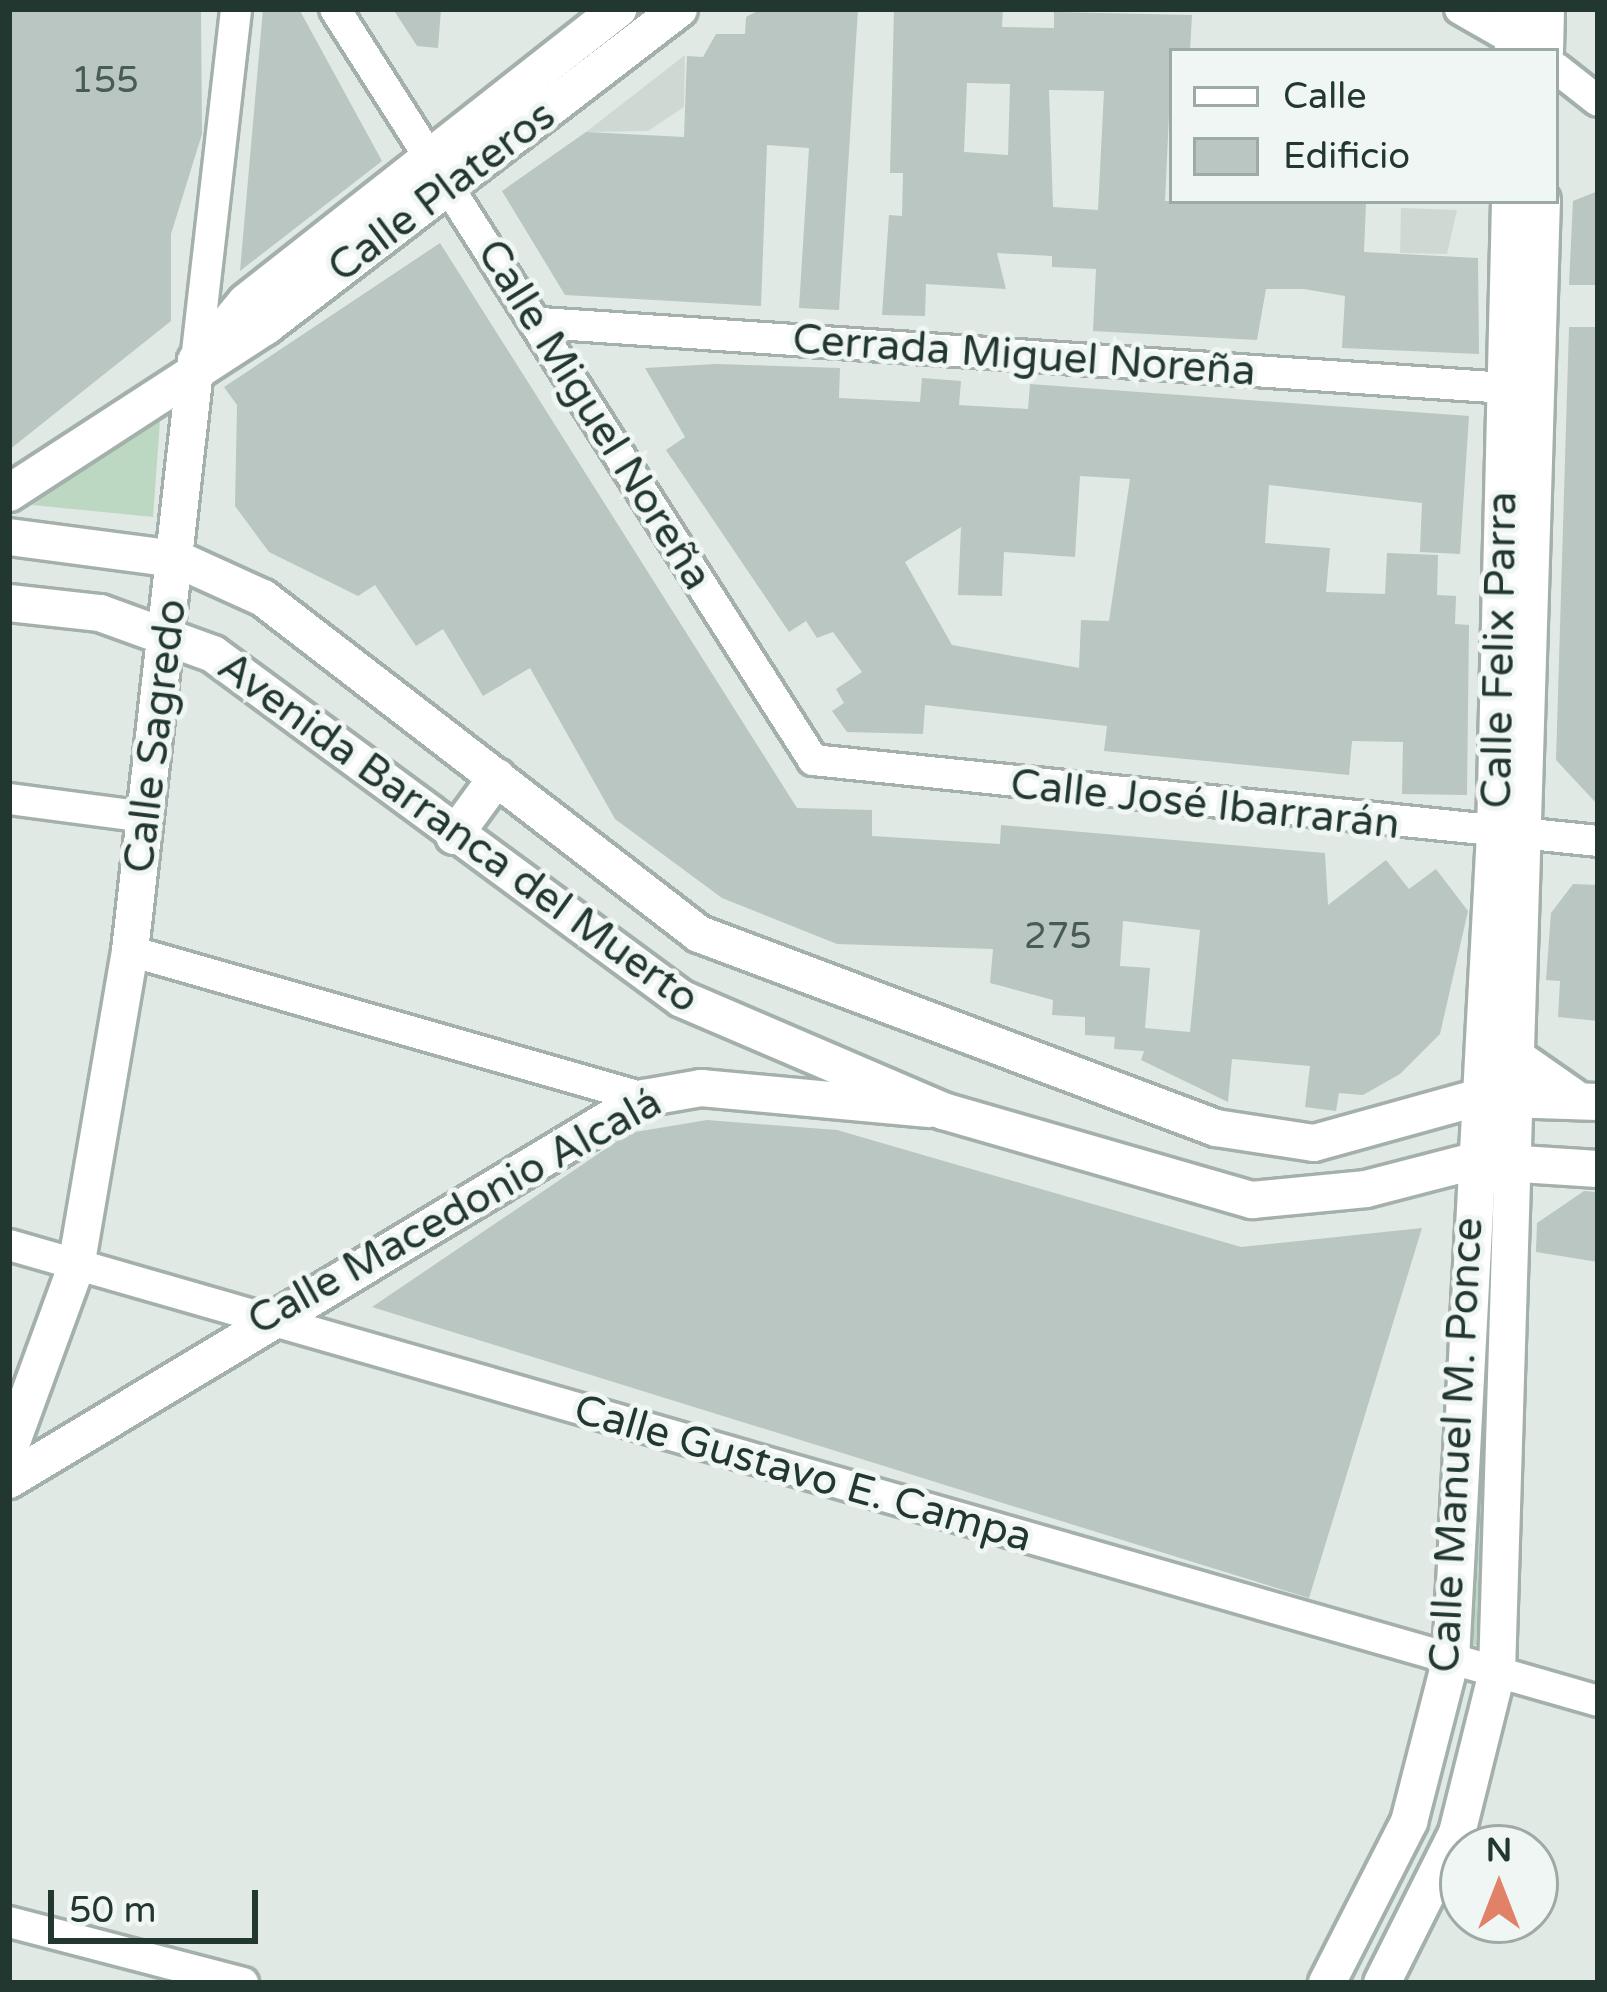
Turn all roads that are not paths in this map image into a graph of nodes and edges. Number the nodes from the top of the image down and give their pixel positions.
1 (236, 9) edge
2 (334, 9) edge
3 (619, 9) edge
4 (679, 9) edge
5 (1460, 9) edge
6 (1546, 9) edge
7 (1523, 40) edge
8 (1559, 70) edge
9 (1598, 101) edge
10 (441, 172) junction
11 (1510, 204) edge
12 (1543, 204) edge
13 (541, 323) junction
14 (196, 361) junction
15 (1506, 388) junction
16 (9, 493) edge
17 (9, 538) edge
18 (177, 559) junction
19 (9, 603) edge
20 (169, 632) junction
21 (813, 760) joint
22 (497, 777) junction
23 (9, 799) edge
24 (145, 817) junction
25 (1512, 835) junction
26 (454, 836) junction
27 (1598, 841) edge
28 (130, 951) junction
29 (1519, 1059) junction
30 (644, 1098) junction
31 (1476, 1098) junction
32 (1516, 1098) junction
33 (1596, 1102) edge
34 (943, 1111) junction
35 (1474, 1162) junction
36 (1513, 1162) junction
37 (1598, 1169) edge
38 (9, 1245) edge
39 (76, 1267) junction
40 (261, 1319) junction
41 (9, 1450) edge
42 (9, 1480) edge
43 (1451, 1659) junction
44 (1497, 1672) junction
45 (1598, 1701) edge
46 (9, 1922) edge
47 (211, 1979) edge
48 (243, 1983) edge
49 (1327, 1983) edge
50 (1382, 1983) edge

1 - 14 street, Calle Sagredo
2 - 10 street, Calle Miguel Noreña
3 - 10 street, Calle Plateros
4 - 10 street, Calle Plateros
5 - 7 street
6 - 7 street
8 - 9 street
10 - 13 street, Calle Miguel Noreña
10 - 14 street, Calle Plateros
11 - 15 street, Calle Felix Parra
12 - 25 street, Calle Felix Parra
13 - 15 street, Cerrada Miguel Noreña
13 - 21 street, Calle Miguel Noreña
14 - 16 street, Calle Plateros
14 - 18 street, Calle Sagredo
15 - 25 street, Calle Felix Parra
17 - 18 street, Avenida Barranca del Muerto
18 - 20 street, Calle Sagredo
18 - 22 street, Avenida Barranca del Muerto
19 - 20 street, Avenida Barranca del Muerto
20 - 24 street, Calle Sagredo
20 - 26 street, Avenida Barranca del Muerto
21 - 25 street, Calle José Ibarrarán
22 - 26 street
22 - 31 street, Avenida Barranca del Muerto
23 - 24 street
24 - 28 street, Calle Sagredo
25 - 27 street, Calle José Ibarrarán
25 - 29 street, Calle Felix Parra
25 - 31 street, Calle Felix Parra
26 - 34 street, Avenida Barranca del Muerto
28 - 30 street
28 - 39 street, Calle Sagredo
29 - 32 street, Calle Felix Parra
29 - 33 street
30 - 34 street, Calle Macedonio Alcalá
30 - 40 street, Calle Macedonio Alcalá
31 - 32 street, Avenida Barranca del Muerto
31 - 35 street, Calle Manuel M. Ponce
32 - 33 street, Avenida Barranca del Muerto
32 - 36 street, Calle Manuel M. Ponce
34 - 35 street, Avenida Barranca del Muerto
35 - 36 street, Avenida Barranca del Muerto
35 - 43 street, Calle Manuel M. Ponce
36 - 37 street, Avenida Barranca del Muerto
36 - 44 street, Calle Manuel M. Ponce
38 - 39 street, Calle Gustavo E. Campa
39 - 40 street, Calle Gustavo E. Campa
39 - 41 street, Calle Sagredo
40 - 42 street, Calle Macedonio Alcalá
40 - 43 street, Calle Gustavo E. Campa
43 - 44 street, Calle Gustavo E. Campa
43 - 49 street, Calle Manuel M. Ponce
44 - 45 street, Calle Gustavo E. Campa
44 - 50 street, Calle Manuel M. Ponce
46 - 47 street
47 - 48 street

